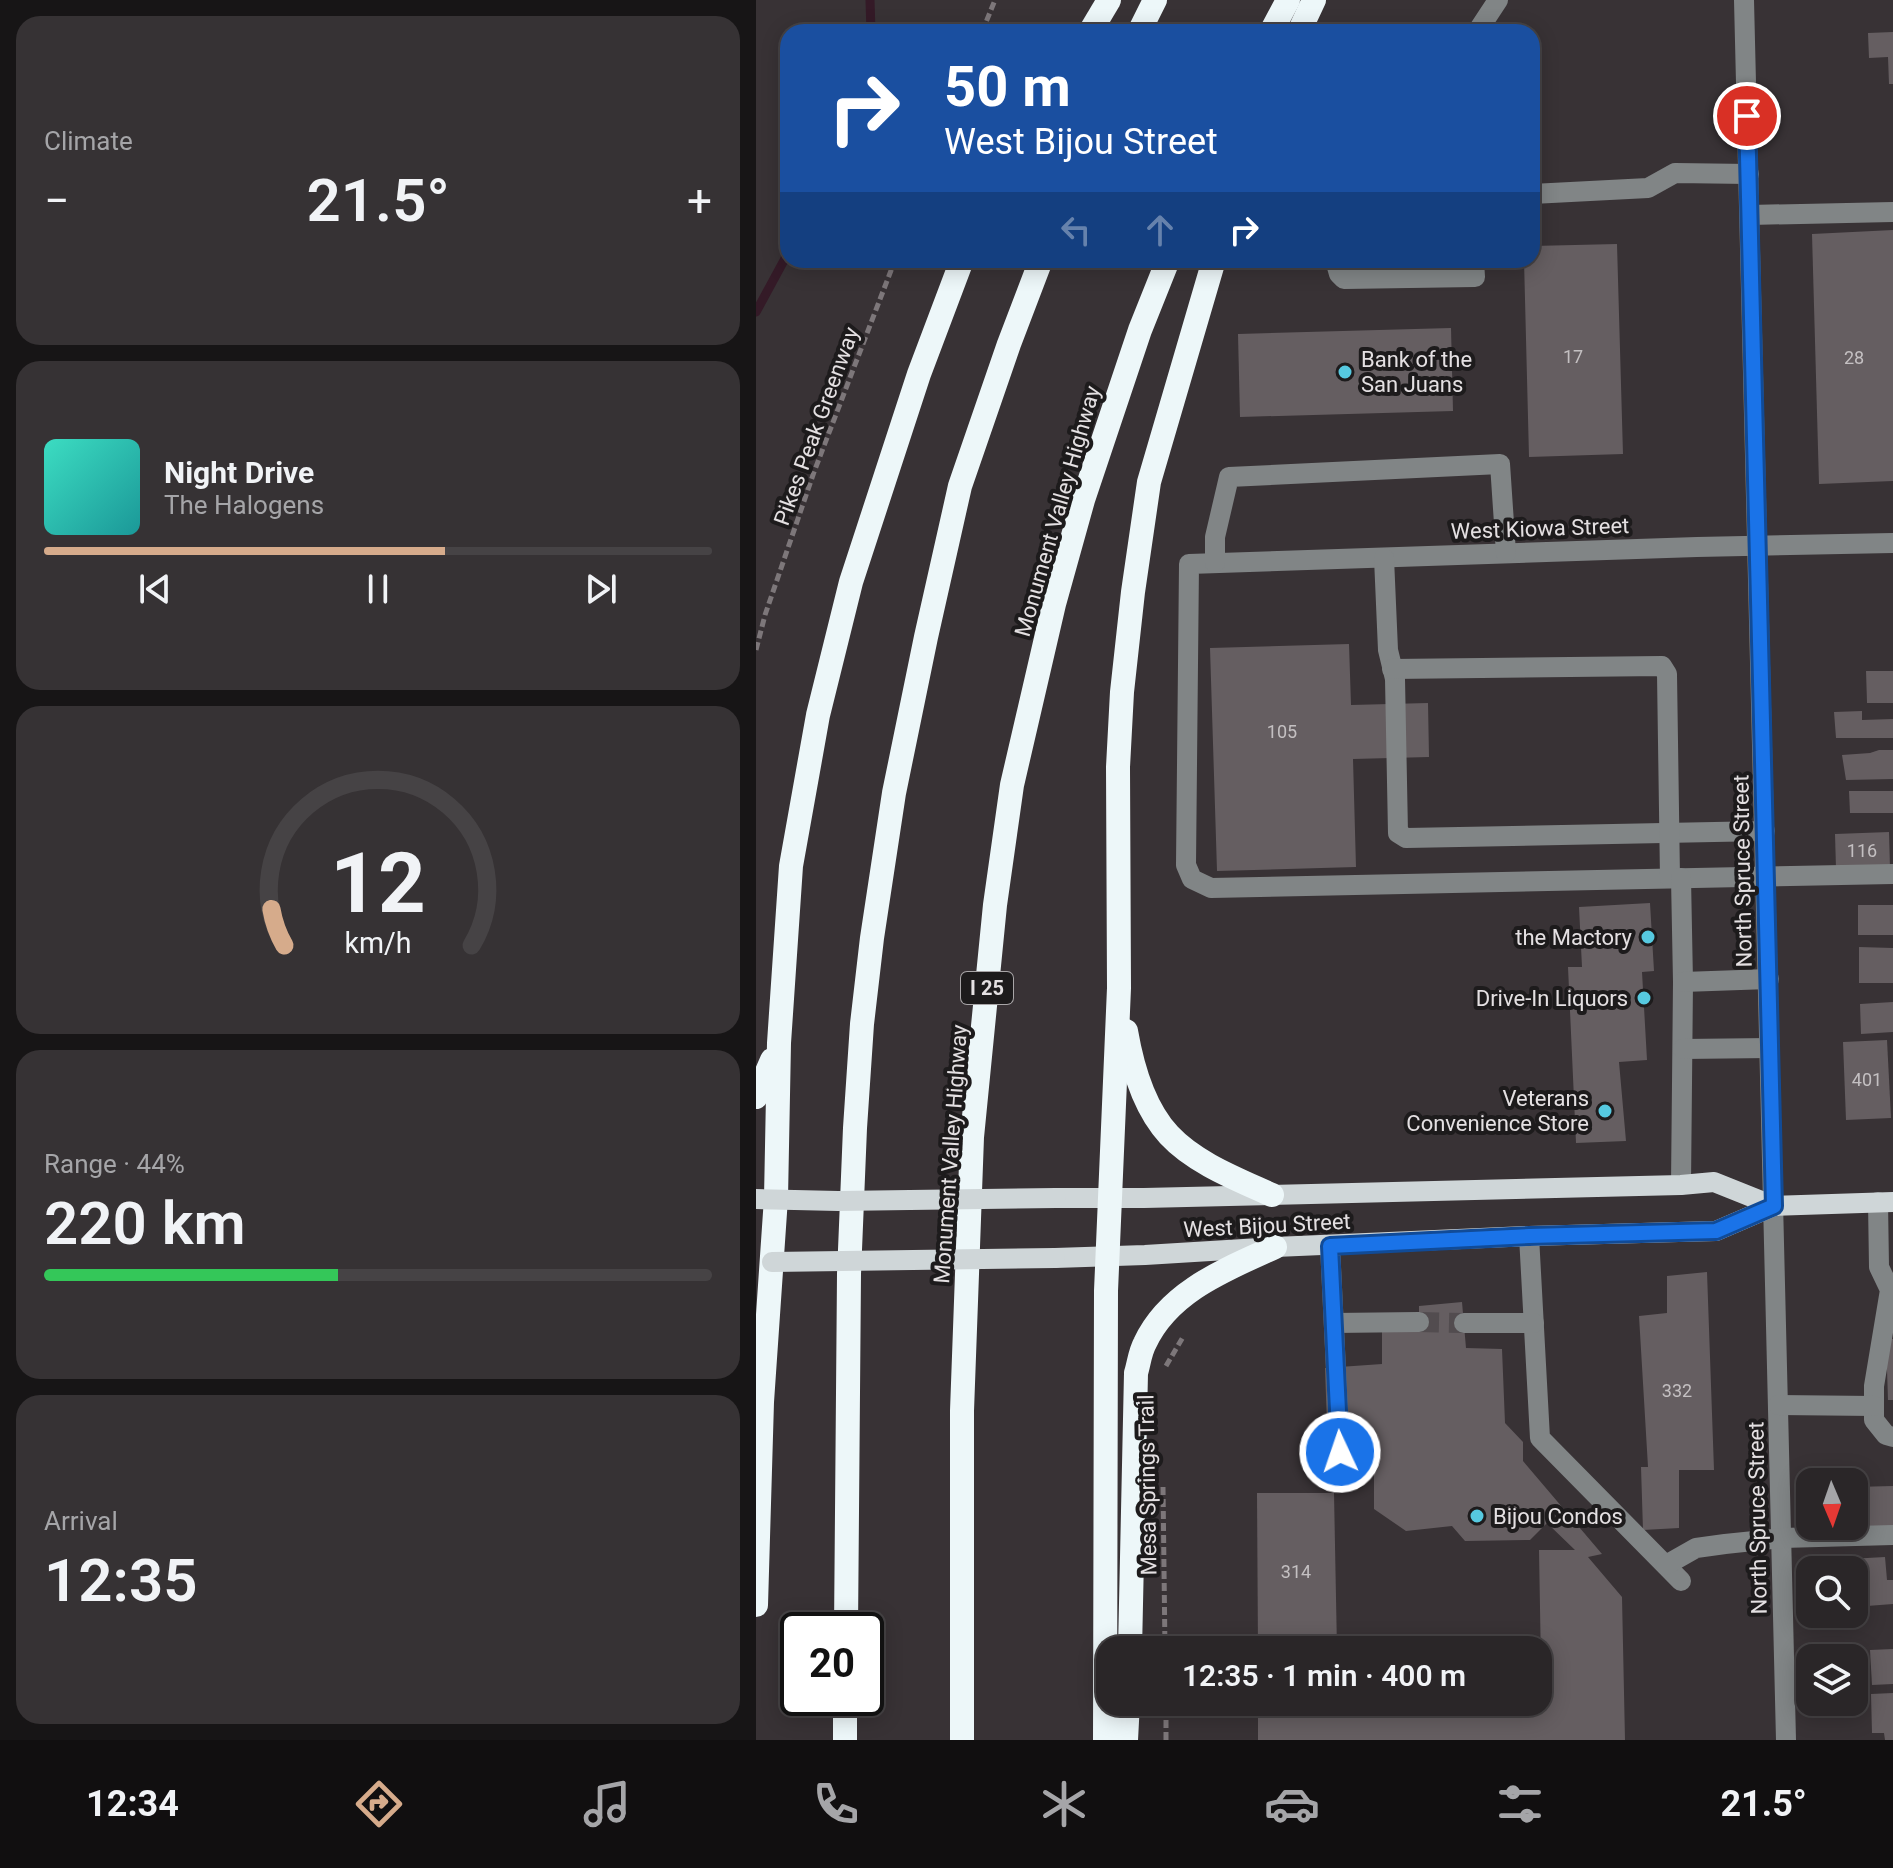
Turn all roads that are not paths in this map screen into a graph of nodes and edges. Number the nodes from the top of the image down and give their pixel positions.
1 (1109, 0) edge
2 (1155, 0) edge
3 (1288, 0) edge
4 (1314, 0) edge
5 (1498, 0) edge
6 (1744, 0) edge
7 (1095, 24) edge
8 (1143, 24) edge
9 (1275, 24) edge
10 (1303, 24) edge
11 (1482, 24) edge
12 (1749, 174) junction
13 (1540, 194) edge
14 (1893, 212) edge
15 (1750, 215) junction
16 (959, 268) edge
17 (1038, 268) edge
18 (1165, 268) edge
19 (1212, 268) edge
20 (1337, 268) edge
21 (1474, 268) edge
22 (1893, 543) edge
23 (1759, 546) junction
24 (1506, 553) junction
25 (1384, 558) junction
26 (1215, 563) junction
27 (1392, 669) junction
28 (1765, 831) junction
29 (1669, 832) junction
30 (1893, 874) edge
31 (1766, 877) junction
32 (1675, 878) junction
33 (1769, 979) junction
34 (1683, 982) junction
35 (1119, 988) junction
36 (779, 1043) junction
37 (1770, 1048) junction
38 (1683, 1049) junction
39 (756, 1097) edge
40 (1681, 1185) junction
41 (1272, 1195) junction
42 (1111, 1197) junction
43 (766, 1199) edge
44 (1885, 1202) edge
45 (1774, 1206) junction
46 (1529, 1236) junction
47 (1330, 1246) junction
48 (1275, 1247) junction
49 (1108, 1257) junction
50 (764, 1263) edge
51 (1419, 1322) tunnel mouth
52 (1334, 1323) junction
53 (1464, 1323) tunnel mouth
54 (1534, 1323) junction
55 (759, 1395) edge
56 (1778, 1405) junction
57 (1874, 1406) junction
58 (1893, 1437) edge
59 (1340, 1452) dead end
60 (1893, 1535) edge
61 (1782, 1538) junction
62 (1666, 1565) junction
63 (1681, 1581) dead end
64 (756, 1605) edge
65 (846, 1612) edge
66 (1130, 1636) edge
67 (845, 1716) edge
68 (1127, 1716) edge
69 (845, 1740) edge
70 (962, 1740) edge
71 (1105, 1740) edge
72 (1126, 1740) edge
73 (1786, 1740) edge

1 - 7 highway
2 - 8 highway
3 - 9 highway
4 - 10 highway
5 - 11 street
6 - 12 street, North Spruce Street
12 - 13 street
12 - 15 street, North Spruce Street
14 - 15 street
15 - 23 street, North Spruce Street
16 - 36 highway
17 - 65 highway
18 - 70 highway, Monument Valley Highway / I 25
19 - 35 highway
20 - 21 street
22 - 23 street, West Kiowa Street
23 - 24 street, West Kiowa Street
23 - 28 street, North Spruce Street
24 - 25 street, West Kiowa Street
24 - 26 street
25 - 26 street, West Kiowa Street
25 - 27 street
26 - 32 street, West Kiowa Street
27 - 29 street
27 - 29 street
28 - 29 street
28 - 31 street, North Spruce Street
29 - 32 street
30 - 31 street
31 - 32 street
31 - 33 street, North Spruce Street
32 - 34 street
33 - 34 street
33 - 37 street, North Spruce Street
34 - 38 street
35 - 41 highway
35 - 42 highway
36 - 39 highway
36 - 43 highway
37 - 38 street
37 - 45 street, North Spruce Street
38 - 40 street
40 - 41 main road, West Bijou Street
40 - 45 main road, West Bijou Street
41 - 42 main road, West Bijou Street
42 - 43 main road, West Bijou Street, bridge
42 - 49 highway
43 - 50 highway
44 - 45 main road, West Bijou Street
44 - 57 street
45 - 46 main road, West Bijou Street
45 - 56 street, North Spruce Street
46 - 47 main road, West Bijou Street
46 - 54 street
47 - 48 main road, West Bijou Street
47 - 52 street
48 - 49 main road, West Bijou Street
48 - 66 highway
49 - 50 main road, West Bijou Street, bridge
49 - 71 highway
50 - 55 highway
51 - 52 street
52 - 59 street
53 - 54 street
54 - 62 street
55 - 64 highway
56 - 57 street
56 - 61 street, North Spruce Street
57 - 58 street
60 - 61 street
61 - 62 street
61 - 73 street, North Spruce Street
62 - 63 street
67 - 69 highway
68 - 72 highway

